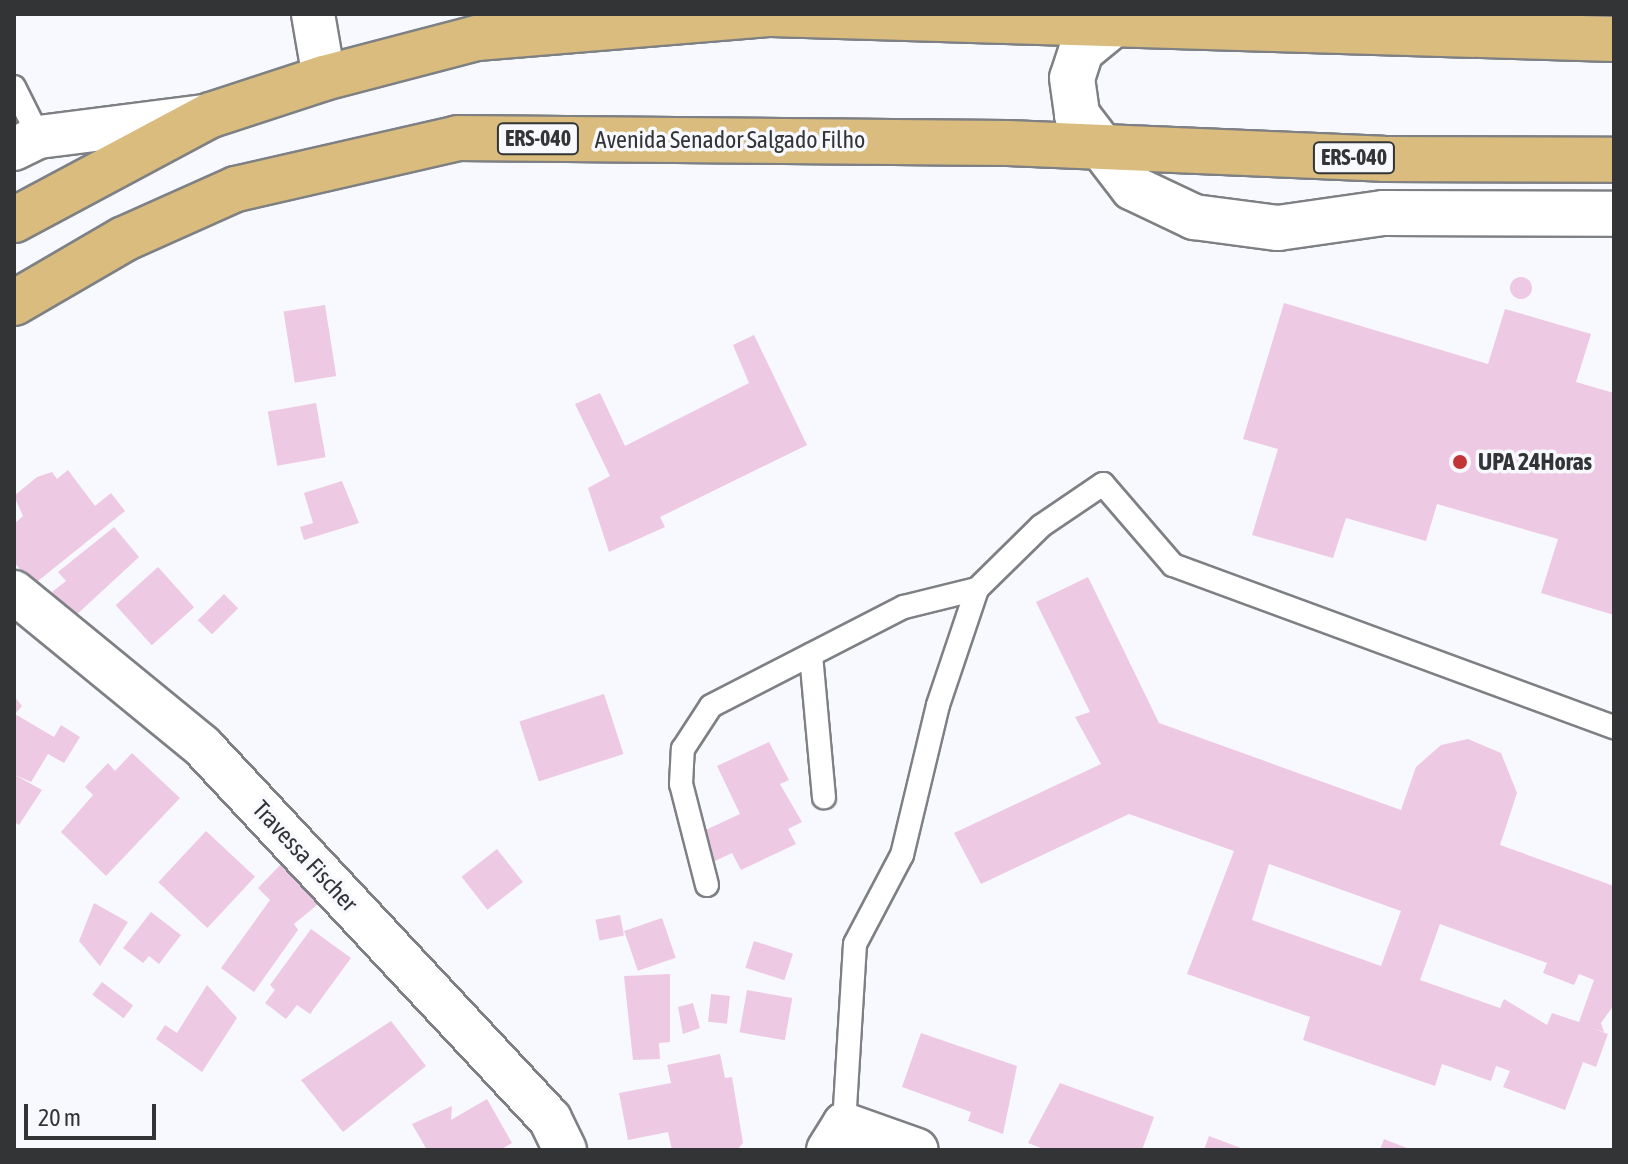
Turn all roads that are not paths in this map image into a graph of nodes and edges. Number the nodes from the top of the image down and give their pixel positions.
1 (313, 14) edge
2 (769, 14) edge
3 (1118, 20) edge
4 (1614, 39) edge
5 (324, 78) junction
6 (14, 87) edge
7 (211, 115) junction
8 (27, 143) edge
9 (1095, 146) junction
10 (1614, 160) edge
11 (1614, 214) edge
12 (14, 220) edge
13 (14, 303) edge
14 (977, 589) junction
15 (14, 592) edge
16 (811, 655) junction
17 (1614, 727) edge
18 (824, 797) dead end
19 (707, 885) dead end
20 (836, 1137) edge
21 (565, 1150) edge
22 (917, 1150) edge

1 - 5 street
2 - 3 main road
2 - 5 main road
3 - 4 main road
3 - 9 main road
5 - 7 main road
6 - 8 lane
7 - 8 street
7 - 12 main road
9 - 10 main road, Avenida Senador Salgado Filho / ERS-040
9 - 11 main road
9 - 13 main road, Avenida Senador Salgado Filho / ERS-040
14 - 16 lane
14 - 17 lane
14 - 20 lane
15 - 21 street, Travessa Fischer
16 - 18 lane
16 - 19 lane
20 - 22 street

